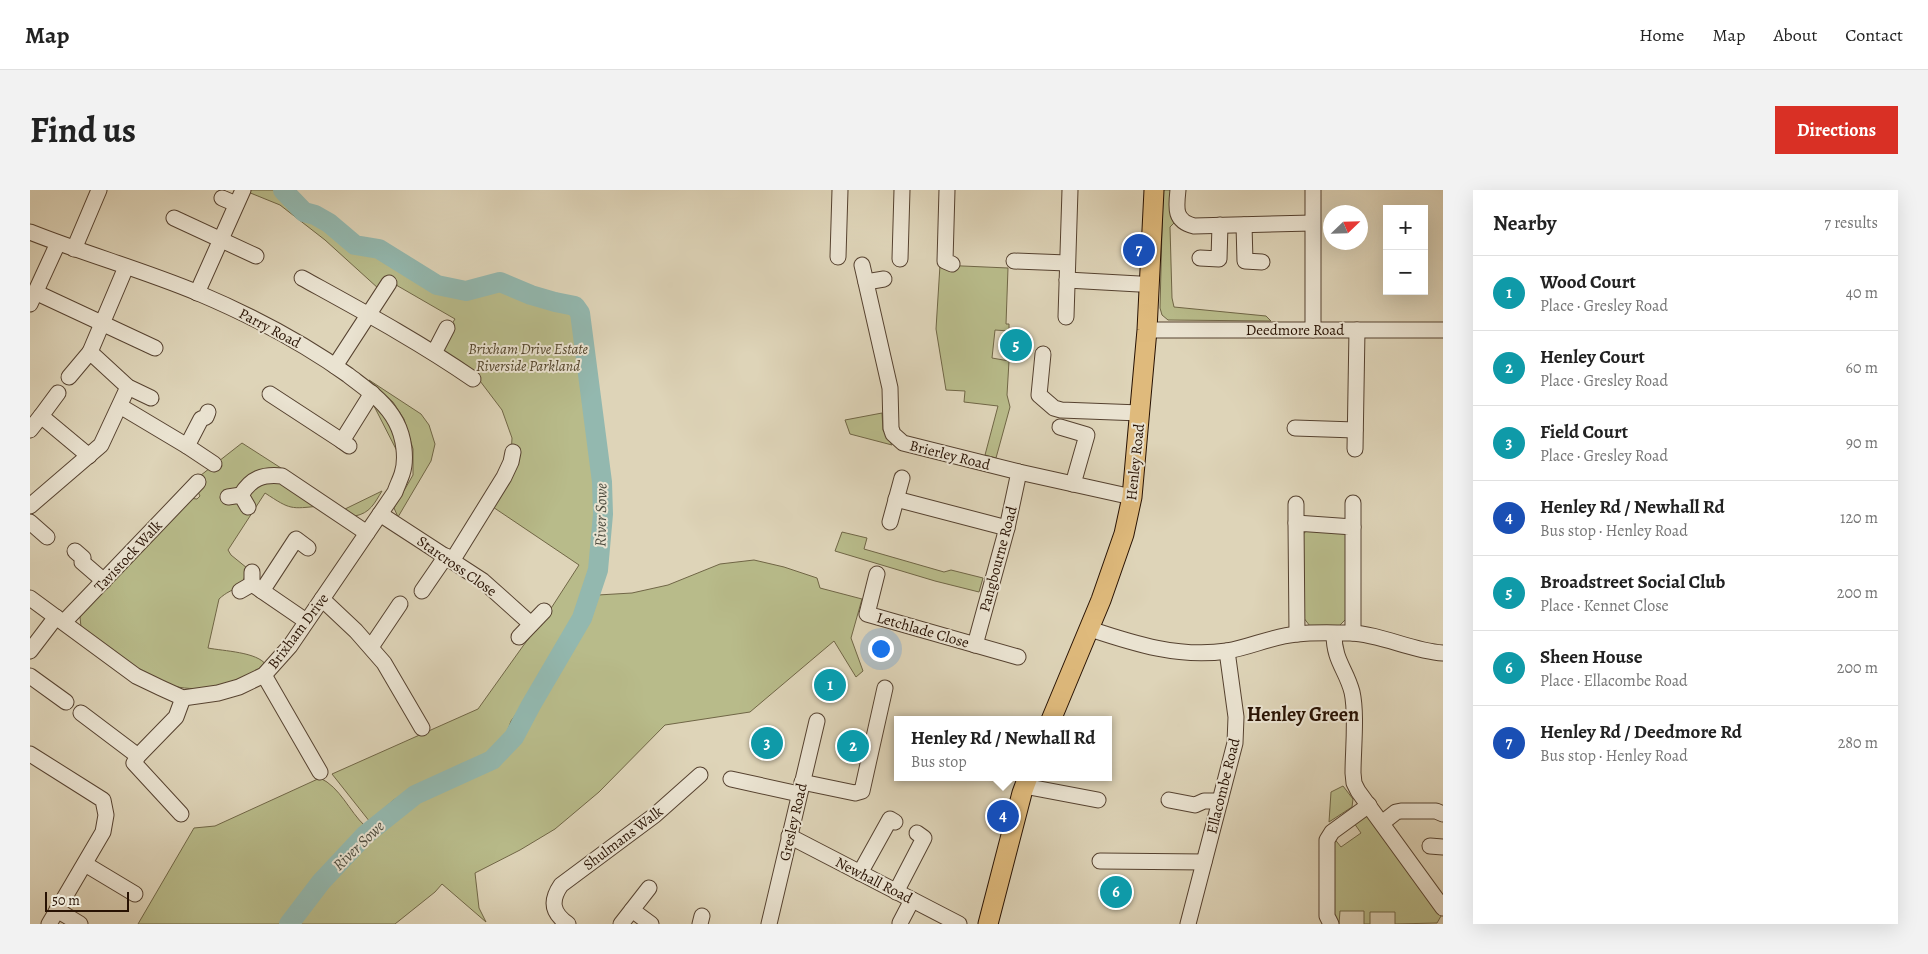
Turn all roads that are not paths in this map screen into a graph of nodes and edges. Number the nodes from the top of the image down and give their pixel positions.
1 (99, 190) edge
2 (243, 190) edge
3 (840, 190) edge
4 (902, 190) edge
5 (947, 190) edge
6 (1070, 190) edge
7 (1154, 190) edge
8 (1178, 190) edge
9 (1312, 190) edge
10 (222, 198) dead end
11 (236, 204) junction
12 (174, 218) dead end
13 (1312, 224) junction
14 (1220, 225) junction
15 (1244, 225) junction
16 (30, 232) edge
17 (221, 239) junction
18 (58, 243) junction
19 (74, 249) junction
20 (256, 256) dead end
21 (838, 257) dead end
22 (1200, 258) dead end
23 (900, 259) dead end
24 (1014, 260) dead end
25 (1262, 262) dead end
26 (1068, 263) junction
27 (952, 264) dead end
28 (862, 265) dead end
29 (126, 267) junction
30 (302, 278) dead end
31 (884, 279) dead end
32 (1067, 280) junction
33 (866, 282) junction
34 (1139, 284) dead end
35 (33, 290) edge
36 (390, 290) dead end
37 (197, 292) junction
38 (369, 314) junction
39 (1066, 317) dead end
40 (103, 323) junction
41 (447, 328) dead end
42 (1147, 330) junction
43 (1314, 330) junction
44 (1356, 330) junction
45 (1443, 330) edge
46 (155, 348) dead end
47 (90, 352) junction
48 (434, 353) junction
49 (1043, 354) dead end
50 (335, 366) junction
51 (69, 377) dead end
52 (473, 379) dead end
53 (128, 388) junction
54 (58, 393) dead end
55 (372, 393) junction
56 (270, 394) dead end
57 (151, 398) dead end
58 (120, 406) junction
59 (208, 412) dead end
60 (1140, 414) junction
61 (41, 416) junction
62 (1060, 427) dead end
63 (1295, 428) dead end
64 (30, 430) edge
65 (1355, 430) junction
66 (187, 446) junction
67 (1356, 448) dead end
68 (513, 452) dead end
69 (89, 456) junction
70 (214, 464) dead end
71 (1019, 472) junction
72 (902, 478) dead end
73 (1073, 484) junction
74 (196, 489) dead end
75 (1132, 497) junction
76 (896, 499) junction
77 (239, 500) dead end
78 (1353, 503) dead end
79 (1296, 504) dead end
80 (30, 506) edge
81 (380, 514) junction
82 (30, 522) edge
83 (890, 522) dead end
84 (1296, 523) junction
85 (1353, 526) junction
86 (1007, 528) junction
87 (367, 533) junction
88 (47, 536) dead end
89 (308, 548) dead end
90 (75, 551) dead end
91 (449, 558) junction
92 (877, 574) dead end
93 (104, 581) junction
94 (422, 591) dead end
95 (30, 598) edge
96 (322, 599) junction
97 (400, 604) dead end
98 (544, 611) dead end
99 (60, 620) junction
100 (306, 621) junction
101 (531, 624) junction
102 (1090, 629) junction
103 (1353, 633) junction
104 (1297, 634) junction
105 (1334, 634) junction
106 (519, 637) dead end
107 (975, 645) junction
108 (370, 647) junction
109 (30, 651) edge
110 (1227, 651) junction
111 (1443, 653) edge
112 (1018, 657) dead end
113 (264, 675) junction
114 (30, 676) edge
115 (885, 688) dead end
116 (183, 698) junction
117 (66, 702) dead end
118 (81, 713) dead end
119 (1053, 716) edge
120 (817, 721) dead end
121 (422, 728) dead end
122 (30, 754) edge
123 (136, 760) junction
124 (320, 772) dead end
125 (700, 775) dead end
126 (731, 780) dead end
127 (1026, 782) edge
128 (801, 788) junction
129 (1098, 800) dead end
130 (1169, 800) dead end
131 (1220, 801) junction
132 (1369, 805) junction
133 (181, 814) dead end
134 (1443, 814) edge
135 (895, 822) dead end
136 (1382, 823) junction
137 (917, 833) dead end
138 (789, 836) junction
139 (1100, 861) dead end
140 (1204, 862) junction
141 (85, 864) junction
142 (860, 873) junction
143 (649, 888) dead end
144 (896, 892) junction
145 (135, 894) dead end
146 (912, 900) junction
147 (1443, 908) edge
148 (57, 910) junction
149 (632, 910) junction
150 (900, 923) dead end
151 (1329, 923) edge
152 (49, 924) edge
153 (80, 924) edge
154 (568, 924) edge
155 (621, 924) edge
156 (651, 924) edge
157 (769, 924) edge
158 (959, 924) edge
159 (988, 924) edge
160 (1188, 924) edge

1 - 19 street
2 - 11 street
3 - 21 street
4 - 23 street
5 - 27 street
6 - 26 street
7 - 42 main road, Henley Road
8 - 14 street
9 - 13 street
10 - 11 street
11 - 17 street
12 - 17 street
13 - 15 street
13 - 43 street
14 - 15 street
14 - 22 street
15 - 25 street
16 - 18 street, Parry Road
17 - 20 street
17 - 37 street
18 - 19 street, Parry Road
18 - 35 street
19 - 29 street, Parry Road
24 - 26 street
26 - 32 street
28 - 33 street, Brierley Road
29 - 37 street, Parry Road
29 - 40 street
30 - 38 street
31 - 33 street
32 - 34 street
32 - 39 street
33 - 71 street, Brierley Road
35 - 40 street
36 - 38 street
37 - 50 street, Parry Road
38 - 48 street
38 - 50 street
40 - 46 street
40 - 47 street
41 - 48 street
42 - 43 street, Deedmore Road
42 - 60 main road, Henley Road
43 - 44 street, Deedmore Road
44 - 45 street, Deedmore Road
44 - 65 street
47 - 51 street
47 - 53 street
48 - 52 street
49 - 60 street
50 - 55 street, Parry Road
53 - 57 street
53 - 58 street
54 - 61 street
55 - 56 street
55 - 81 street, Parry Road
58 - 66 street
58 - 69 street
59 - 66 street
60 - 75 main road, Henley Road
61 - 64 street
61 - 69 street
62 - 73 street
63 - 65 street
65 - 67 street
66 - 70 street
68 - 91 street
69 - 80 street
71 - 73 street, Brierley Road
71 - 86 street, Pangbourne Road
72 - 76 street
73 - 75 street, Brierley Road
74 - 93 street, Tavistock Walk
75 - 102 main road, Henley Road
76 - 83 street
76 - 86 street
77 - 87 street
78 - 85 street
79 - 84 street
81 - 87 street, Brixham Drive
81 - 91 street, Starcross Close
82 - 88 street
84 - 85 street
84 - 104 street
85 - 103 street
86 - 107 street, Pangbourne Road
87 - 96 street, Brixham Drive
89 - 100 street
90 - 93 street
91 - 94 street
91 - 101 street, Starcross Close
92 - 107 street, Letchlade Close
93 - 99 street, Tavistock Walk
95 - 99 street
96 - 100 street, Brixham Drive
96 - 108 street
97 - 108 street
98 - 101 street
99 - 109 street, Tavistock Walk
99 - 116 street
100 - 113 street, Brixham Drive
101 - 106 street
102 - 110 street
102 - 119 main road, Henley Road
103 - 105 street
103 - 111 street
104 - 105 street
104 - 110 street
105 - 132 street
107 - 112 street, Letchlade Close
108 - 121 street
110 - 131 street, Ellacombe Road
113 - 116 street, Brixham Drive
113 - 124 street
114 - 117 street
115 - 128 street
116 - 123 street
118 - 123 street
120 - 128 street, Gresley Road
122 - 141 street
123 - 133 street
125 - 154 street, Shulmans Walk
126 - 128 street
127 - 129 street
127 - 159 main road
128 - 138 street, Gresley Road
130 - 131 street
131 - 140 street, Ellacombe Road
132 - 136 street
132 - 151 street
134 - 136 street
135 - 142 street
136 - 147 street
137 - 144 street
138 - 142 street, Newhall Road
138 - 157 street, Gresley Road
139 - 140 street
140 - 160 street, Ellacombe Road
141 - 145 street
141 - 148 street
142 - 144 street, Newhall Road
143 - 149 street
144 - 146 street, Newhall Road
146 - 150 street
146 - 158 street, Newhall Road
148 - 152 street
148 - 153 street
149 - 155 street
149 - 156 street

